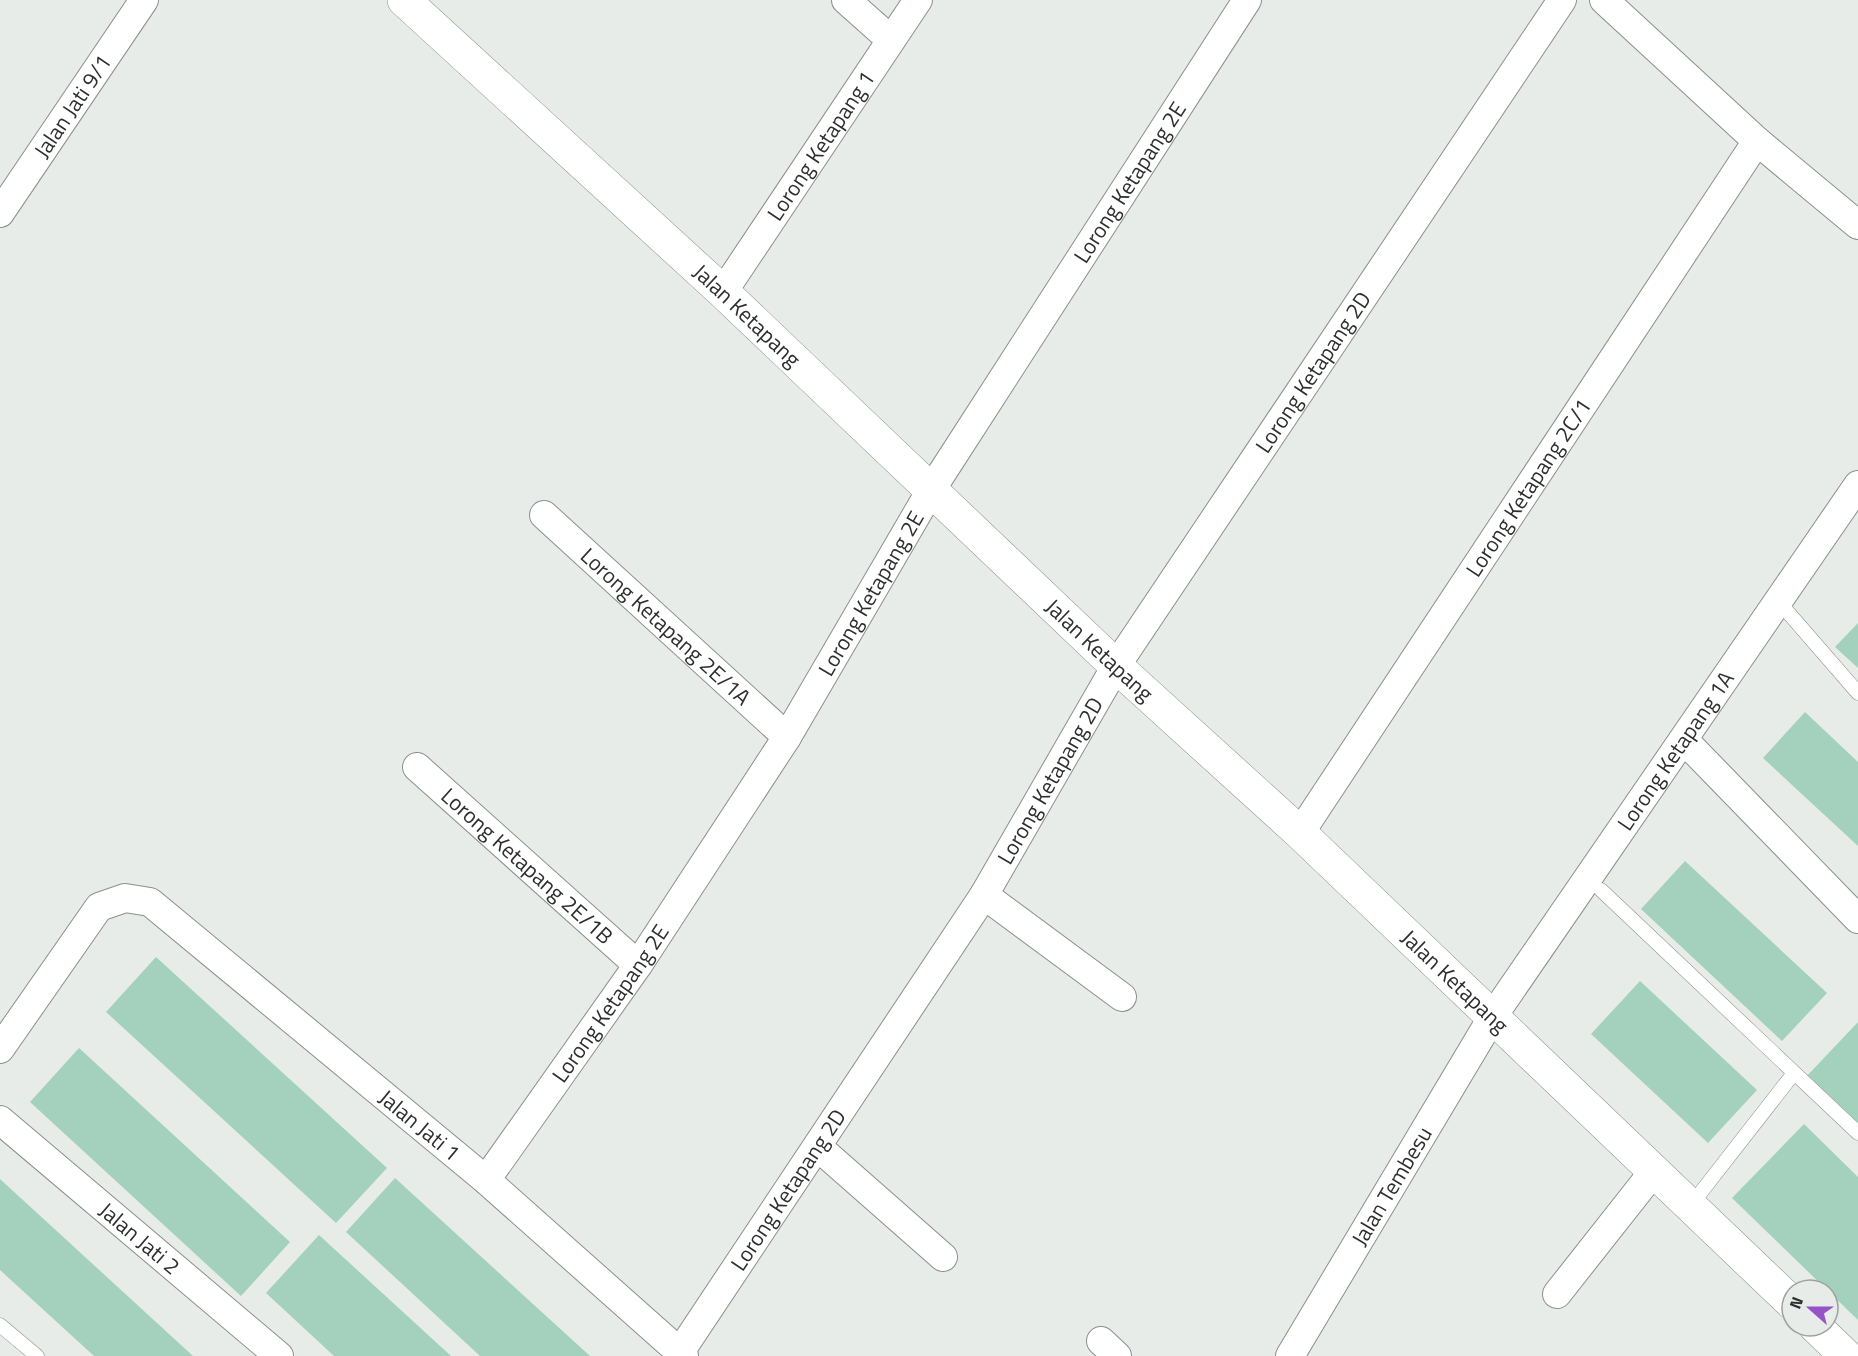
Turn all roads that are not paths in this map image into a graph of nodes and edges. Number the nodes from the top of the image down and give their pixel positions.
1 (144, 0) edge
2 (405, 0) edge
3 (846, 0) edge
4 (918, 0) edge
5 (1246, 0) edge
6 (1562, 0) edge
7 (1604, 0) edge
8 (891, 40) junction
9 (1757, 141) junction
10 (0, 213) edge
11 (1858, 225) edge
12 (723, 292) junction
13 (931, 490) junction
14 (1855, 498) edge
15 (544, 515) dead end
16 (1779, 602) junction
17 (1116, 666) junction
18 (1858, 693) edge
19 (787, 737) junction
20 (1684, 741) junction
21 (417, 767) dead end
22 (1300, 833) junction
23 (1601, 890) dead end
24 (984, 896) junction
25 (1858, 919) edge
26 (639, 965) junction
27 (1122, 998) dead end
28 (1493, 1016) junction
29 (0, 1049) edge
30 (1794, 1073) junction
31 (0, 1120) edge
32 (1858, 1133) edge
33 (818, 1147) junction
34 (1654, 1171) junction
35 (486, 1180) junction
36 (1691, 1205) junction
37 (943, 1257) dead end
38 (1780, 1291) edge
39 (1557, 1294) dead end
40 (0, 1325) edge
41 (1827, 1338) edge
42 (682, 1354) edge
43 (37, 1356) edge
44 (279, 1356) edge
45 (1290, 1356) edge
46 (1846, 1356) edge

1 - 10 street, Jalan Jati 9/1
2 - 12 street, Jalan Ketapang
3 - 8 street
4 - 8 street, Lorong Ketapang 1
5 - 13 street, Lorong Ketapang 2E
6 - 17 street, Lorong Ketapang 2D
7 - 9 street
8 - 12 street, Lorong Ketapang 1
9 - 11 street
9 - 22 street, Lorong Ketapang 2C/1
12 - 13 street, Jalan Ketapang
13 - 17 street, Jalan Ketapang
13 - 19 street, Lorong Ketapang 2E
14 - 16 street, Lorong Ketapang 1A
15 - 19 street, Lorong Ketapang 2E/1A
16 - 18 lane
16 - 20 street, Lorong Ketapang 1A
17 - 22 street, Jalan Ketapang
17 - 24 street, Lorong Ketapang 2D
19 - 26 street, Lorong Ketapang 2E
20 - 25 street
20 - 28 street, Lorong Ketapang 1A
21 - 26 street, Lorong Ketapang 2E/1B
22 - 28 street, Jalan Ketapang
23 - 30 lane
24 - 27 street
24 - 33 street, Lorong Ketapang 2D
26 - 35 street, Lorong Ketapang 2E
28 - 34 street, Jalan Ketapang
28 - 45 street, Jalan Tembesu
29 - 35 street, Jalan Jati 1
30 - 32 lane
30 - 36 lane
31 - 44 street, Jalan Jati 2
33 - 37 street
33 - 42 street, Lorong Ketapang 2D
34 - 36 street, Jalan Ketapang
34 - 39 street
35 - 42 street, Jalan Jati 1
36 - 38 street, Jalan Ketapang
40 - 43 lane
41 - 46 street

